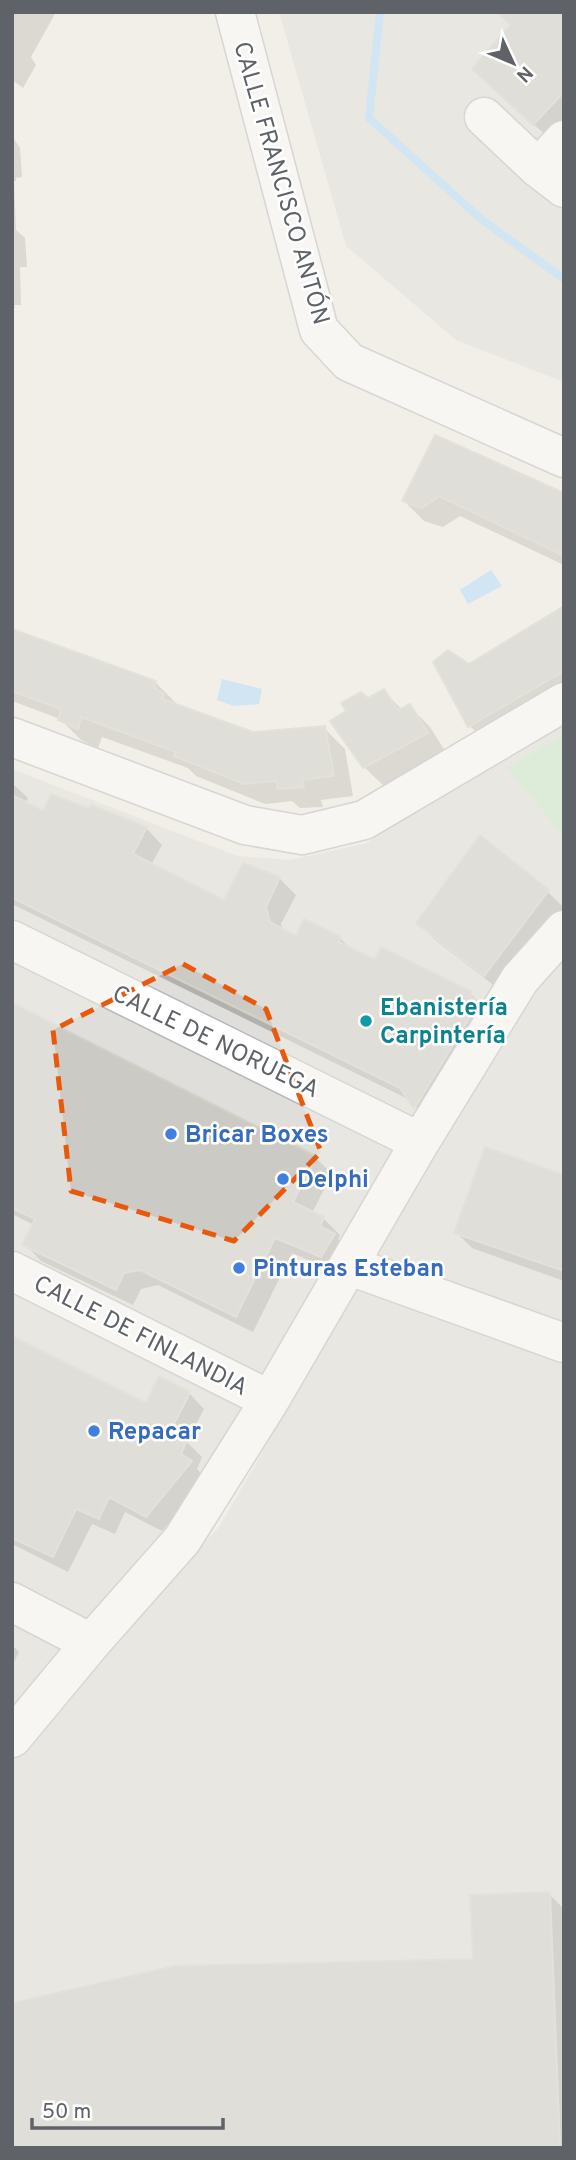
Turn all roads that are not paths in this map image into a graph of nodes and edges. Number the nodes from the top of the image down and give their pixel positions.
1 (234, 12) edge
2 (484, 117) dead end
3 (564, 140) edge
4 (551, 178) edge
5 (564, 458) edge
6 (564, 702) edge
7 (12, 737) edge
8 (564, 930) edge
9 (12, 940) edge
10 (420, 1142) junction
11 (350, 1266) junction
12 (12, 1270) edge
13 (564, 1343) edge
14 (270, 1400) junction
15 (12, 1602) edge
16 (91, 1643) junction
17 (12, 1738) edge

1 - 5 street, CALLE FRANCISCO ANTÓN
2 - 4 street
3 - 4 street
6 - 7 street
8 - 10 street
9 - 10 street, CALLE DE NORUEGA
10 - 11 street
11 - 13 street
11 - 14 street
12 - 14 street, CALLE DE FINLANDIA
14 - 16 street
15 - 16 street
16 - 17 street

